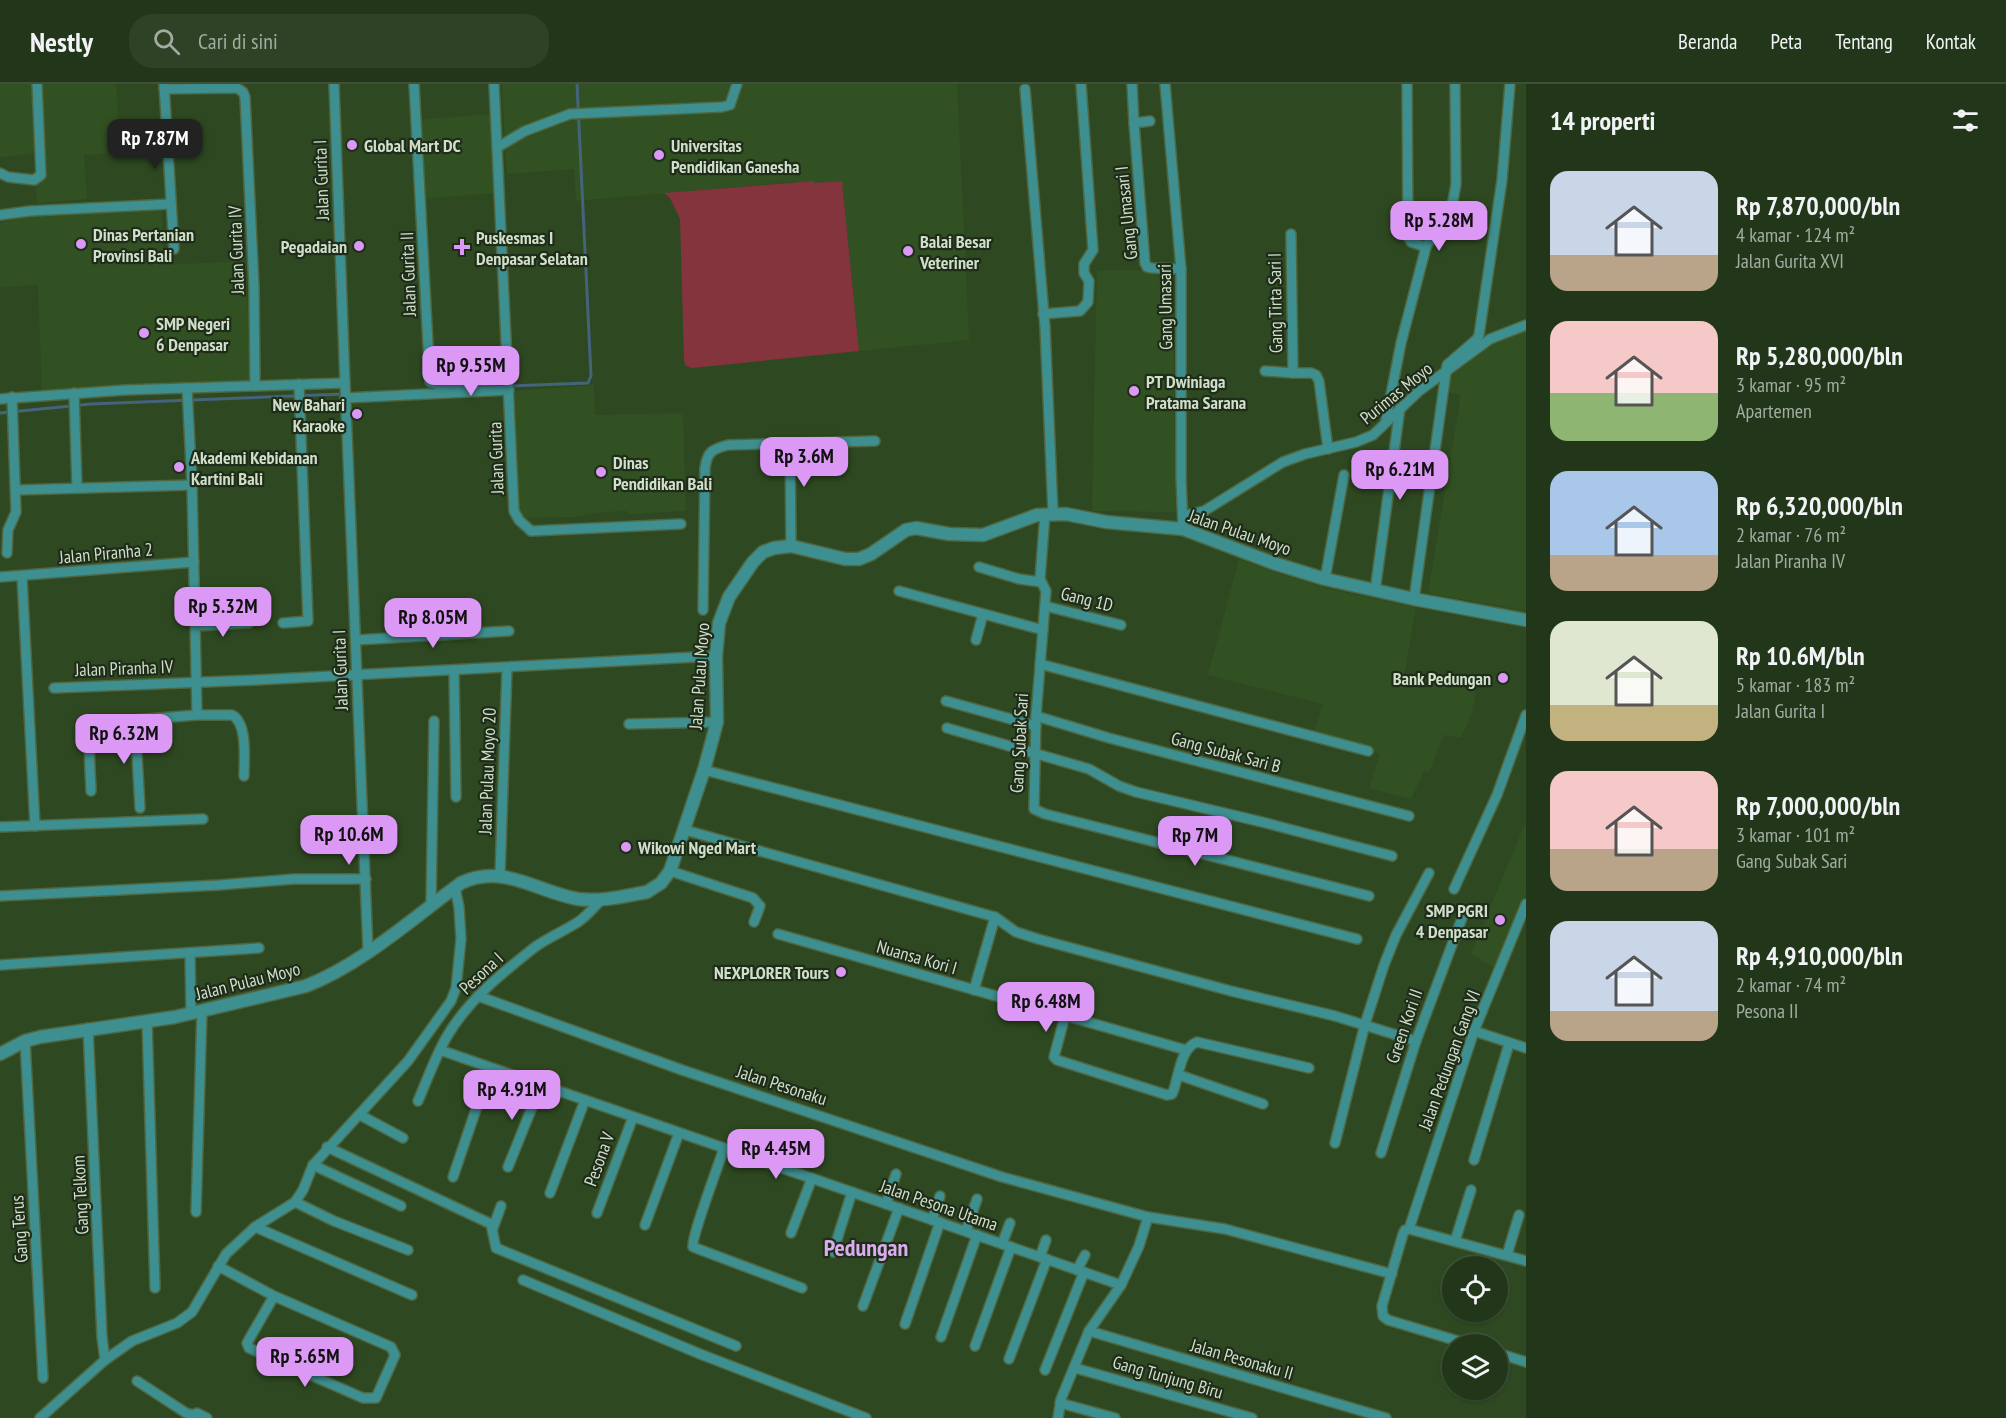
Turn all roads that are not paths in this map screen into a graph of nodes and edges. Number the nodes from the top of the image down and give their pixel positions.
1 (37, 84) edge
2 (334, 84) edge
3 (414, 84) edge
4 (494, 84) edge
5 (737, 84) edge
6 (1081, 84) edge
7 (1132, 84) edge
8 (1165, 84) edge
9 (1407, 84) edge
10 (1455, 84) edge
11 (1510, 84) edge
12 (164, 87) edge
13 (1025, 89) dead end
14 (1150, 121) dead end
15 (1134, 123) junction
16 (498, 147) junction
17 (0, 173) edge
18 (171, 204) junction
19 (0, 215) edge
20 (1291, 234) dead end
21 (1426, 247) junction
22 (174, 249) dead end
23 (1181, 269) junction
24 (1044, 314) junction
25 (1526, 325) edge
26 (1265, 371) dead end
27 (1293, 373) junction
28 (1447, 373) junction
29 (255, 386) junction
30 (509, 386) junction
31 (299, 387) junction
32 (448, 389) junction
33 (187, 391) junction
34 (345, 391) junction
35 (0, 399) edge
36 (12, 399) junction
37 (74, 401) junction
38 (1400, 408) junction
39 (1386, 420) junction
40 (875, 441) dead end
41 (790, 443) junction
42 (1328, 449) junction
43 (1344, 475) dead end
44 (192, 485) junction
45 (77, 488) junction
46 (16, 490) junction
47 (1183, 516) junction
48 (1047, 519) junction
49 (681, 524) dead end
50 (1183, 530) junction
51 (791, 546) junction
52 (7, 553) dead end
53 (194, 562) junction
54 (978, 567) dead end
55 (0, 577) edge
56 (22, 577) junction
57 (1325, 579) junction
58 (1041, 582) junction
59 (899, 591) dead end
60 (1375, 591) junction
61 (1414, 599) junction
62 (1045, 606) junction
63 (703, 610) dead end
64 (983, 614) junction
65 (1526, 620) edge
66 (283, 623) dead end
67 (249, 624) dead end
68 (1121, 625) dead end
69 (196, 626) junction
70 (1043, 630) junction
71 (509, 631) dead end
72 (356, 640) junction
73 (976, 640) dead end
74 (716, 656) junction
75 (1040, 664) junction
76 (507, 668) junction
77 (454, 670) junction
78 (357, 675) junction
79 (196, 682) junction
80 (54, 688) dead end
81 (946, 701) dead end
82 (1526, 715) edge
83 (197, 716) junction
84 (135, 721) junction
85 (434, 721) dead end
86 (1036, 721) junction
87 (717, 722) junction
88 (629, 724) dead end
89 (947, 728) dead end
90 (1368, 751) dead end
91 (1035, 753) junction
92 (704, 770) junction
93 (244, 776) dead end
94 (91, 790) dead end
95 (456, 797) dead end
96 (140, 808) dead end
97 (1409, 816) dead end
98 (203, 819) dead end
99 (35, 826) junction
100 (0, 827) edge
101 (685, 830) junction
102 (1392, 856) dead end
103 (670, 871) junction
104 (1429, 873) dead end
105 (500, 875) junction
106 (366, 879) junction
107 (455, 888) junction
108 (1454, 889) dead end
109 (0, 896) edge
110 (1369, 896) dead end
111 (602, 899) junction
112 (1526, 904) edge
113 (431, 906) junction
114 (1465, 910) dead end
115 (994, 916) junction
116 (754, 922) dead end
117 (778, 934) dead end
118 (1357, 939) dead end
119 (259, 948) dead end
120 (368, 951) junction
121 (190, 953) junction
122 (0, 964) edge
123 (974, 990) junction
124 (478, 996) junction
125 (197, 1012) junction
126 (1065, 1016) junction
127 (147, 1020) junction
128 (1365, 1024) junction
129 (88, 1028) junction
130 (1474, 1030) junction
131 (25, 1041) junction
132 (1416, 1041) junction
133 (1509, 1044) junction
134 (1526, 1048) edge
135 (440, 1050) junction
136 (1186, 1050) junction
137 (0, 1054) edge
138 (490, 1068) junction
139 (1309, 1068) dead end
140 (1179, 1075) junction
141 (541, 1085) junction
142 (585, 1100) junction
143 (418, 1101) dead end
144 (1263, 1104) dead end
145 (360, 1115) junction
146 (633, 1117) junction
147 (679, 1132) junction
148 (403, 1138) dead end
149 (1335, 1143) dead end
150 (327, 1147) junction
151 (724, 1148) junction
152 (1381, 1153) dead end
153 (1474, 1160) dead end
154 (313, 1165) junction
155 (508, 1167) dead end
156 (896, 1174) dead end
157 (453, 1177) dead end
158 (812, 1178) junction
159 (1471, 1190) dead end
160 (852, 1192) junction
161 (550, 1193) dead end
162 (940, 1196) dead end
163 (977, 1199) dead end
164 (295, 1202) junction
165 (886, 1204) junction
166 (401, 1206) dead end
167 (501, 1206) dead end
168 (899, 1208) junction
169 (196, 1212) dead end
170 (597, 1213) dead end
171 (1518, 1215) dead end
172 (1148, 1217) junction
173 (936, 1221) junction
174 (1010, 1223) dead end
175 (645, 1225) dead end
176 (255, 1227) junction
177 (493, 1228) junction
178 (1409, 1229) junction
179 (966, 1231) junction
180 (791, 1233) dead end
181 (977, 1235) junction
182 (1046, 1240) dead end
183 (1455, 1241) junction
184 (1007, 1245) junction
185 (408, 1250) dead end
186 (833, 1252) dead end
187 (1085, 1255) dead end
188 (1507, 1255) junction
189 (1044, 1258) junction
190 (1526, 1261) edge
191 (218, 1266) junction
192 (1081, 1271) junction
193 (1392, 1274) junction
194 (523, 1280) dead end
195 (1121, 1285) junction
196 (155, 1288) dead end
197 (802, 1288) dead end
198 (412, 1295) dead end
199 (274, 1296) junction
200 (862, 1306) dead end
201 (905, 1324) dead end
202 (1089, 1331) junction
203 (1442, 1336) edge
204 (941, 1337) dead end
205 (736, 1346) dead end
206 (975, 1346) dead end
207 (1508, 1356) edge
208 (1009, 1359) dead end
209 (105, 1360) junction
210 (1526, 1362) edge
211 (1075, 1368) junction
212 (1045, 1370) dead end
213 (43, 1378) dead end
214 (137, 1381) dead end
215 (1060, 1403) junction
216 (185, 1415) edge
217 (40, 1418) edge
218 (207, 1418) edge
219 (866, 1418) edge
220 (1058, 1418) edge
221 (1115, 1418) edge
222 (1252, 1418) edge
223 (1386, 1418) edge

1 - 17 street
2 - 34 street, Jalan Gurita I
3 - 32 street, Jalan Gurita II
4 - 16 street, Jalan Gurita
5 - 16 street
6 - 24 street
7 - 15 street, Gang Umasari I
8 - 23 street, Gang Umasari
9 - 21 street
10 - 21 street
11 - 28 street
12 - 18 street
12 - 29 street, Jalan Gurita IV
13 - 24 street, Gang Subak Sari
14 - 15 street
15 - 23 street, Gang Umasari I
16 - 30 street, Jalan Gurita
18 - 19 street
18 - 22 street
20 - 27 street, Gang Tirta Sari I
21 - 39 street
23 - 47 street, Gang Umasari
24 - 48 street, Gang Subak Sari
25 - 28 street, Purimas Moyo
26 - 27 street, Gang Tirta Sari I
27 - 42 street, Gang Tirta Sari I
28 - 38 street, Purimas Moyo
28 - 61 street
29 - 31 street
29 - 33 street
30 - 32 street
30 - 49 street, Jalan Gurita
31 - 34 street
31 - 66 street
32 - 34 street
33 - 37 street
33 - 44 street
34 - 72 street, Jalan Gurita I
35 - 36 street
36 - 37 street
36 - 46 street
37 - 45 street
38 - 39 street, Purimas Moyo
38 - 60 street
39 - 42 street, Purimas Moyo
40 - 41 street
41 - 51 street
41 - 63 street
42 - 47 street, Purimas Moyo
43 - 57 street
44 - 45 street
44 - 53 street
45 - 46 street
46 - 52 street
47 - 50 street, Gang Umasari
48 - 50 street, Jalan Pulau Moyo
48 - 51 street, Jalan Pulau Moyo
48 - 58 street, Gang Subak Sari
50 - 57 street, Jalan Pulau Moyo
51 - 74 street, Jalan Pulau Moyo
53 - 56 street, Jalan Piranha 2
53 - 69 street
54 - 58 street
55 - 56 street, Jalan Piranha 2
56 - 99 street
57 - 60 street, Jalan Pulau Moyo
58 - 62 street, Gang Subak Sari
59 - 64 street
60 - 61 street, Jalan Pulau Moyo
61 - 65 street, Jalan Pulau Moyo
62 - 68 street, Gang 1D
62 - 70 street, Gang Subak Sari
64 - 70 street
64 - 73 street
67 - 69 street
69 - 79 street
70 - 75 street, Gang Subak Sari
71 - 72 street
72 - 78 street, Jalan Gurita I
74 - 76 street, Jalan Piranha IV
74 - 87 street, Jalan Pulau Moyo
75 - 86 street, Gang Subak Sari
75 - 90 street
76 - 77 street, Jalan Piranha IV
76 - 105 street, Jalan Pulau Moyo 20
77 - 78 street, Jalan Piranha IV
77 - 95 street
78 - 79 street, Jalan Piranha IV
78 - 106 street, Jalan Gurita I
79 - 80 street, Jalan Piranha IV
79 - 83 street
81 - 86 street, Gang Subak Sari B
82 - 108 street
83 - 84 street
83 - 93 street
84 - 94 street
84 - 96 street
85 - 113 street
86 - 91 street, Gang Subak Sari
86 - 97 street, Gang Subak Sari B
87 - 88 street
87 - 92 street, Jalan Pulau Moyo
89 - 91 street
91 - 102 street
91 - 110 street, Gang Subak Sari
92 - 101 street, Jalan Pulau Moyo
92 - 118 street
98 - 99 street
99 - 100 street
101 - 103 street, Jalan Pulau Moyo
101 - 115 street
103 - 111 street, Jalan Pulau Moyo
103 - 116 street
104 - 128 street
105 - 107 street, Jalan Pulau Moyo
105 - 111 street, Jalan Pulau Moyo
106 - 109 street
106 - 120 street, Jalan Gurita I
107 - 113 street, Jalan Pulau Moyo
107 - 145 street
111 - 124 street, Pesona I
112 - 130 street, Jalan Pedungan Gang VI
113 - 120 street, Jalan Pulau Moyo
114 - 132 street, Green Kori II
115 - 123 street
115 - 128 street
117 - 123 street, Nuansa Kori I
119 - 121 street
120 - 125 street, Jalan Pulau Moyo
121 - 122 street
121 - 125 street
123 - 126 street, Nuansa Kori I
124 - 135 street, Pesona I
124 - 172 street, Jalan Pesonaku
125 - 127 street, Jalan Pulau Moyo
125 - 169 street
126 - 136 street, Nuansa Kori I
126 - 140 street
127 - 129 street, Jalan Pulau Moyo
127 - 196 street
128 - 132 street
128 - 149 street
129 - 131 street, Jalan Pulau Moyo
129 - 209 street, Gang Telkom
130 - 133 street
130 - 178 street, Jalan Pedungan Gang VI
131 - 137 street, Jalan Pulau Moyo
131 - 213 street, Gang Terus
132 - 152 street, Green Kori II
133 - 134 street
133 - 153 street
135 - 138 street, Jalan Pesona Utama
135 - 143 street, Pesona I
136 - 139 street
136 - 140 street
138 - 141 street, Jalan Pesona Utama
138 - 157 street
140 - 144 street
141 - 142 street, Jalan Pesona Utama
141 - 155 street
142 - 146 street, Jalan Pesona Utama
142 - 161 street
145 - 148 street
145 - 150 street
146 - 147 street, Jalan Pesona Utama
146 - 170 street, Pesona V
147 - 151 street, Jalan Pesona Utama
147 - 175 street
150 - 154 street
150 - 177 street
151 - 158 street, Jalan Pesona Utama
151 - 197 street
154 - 164 street
154 - 166 street
156 - 165 street
158 - 160 street, Jalan Pesona Utama
158 - 180 street
159 - 183 street
160 - 165 street, Jalan Pesona Utama
160 - 186 street
162 - 173 street
163 - 179 street
164 - 176 street
164 - 185 street
165 - 168 street, Jalan Pesona Utama
167 - 177 street
168 - 173 street, Jalan Pesona Utama
168 - 200 street
171 - 188 street
172 - 193 street, Jalan Pesonaku
172 - 195 street
173 - 179 street, Jalan Pesona Utama
173 - 201 street
174 - 184 street
176 - 191 street
176 - 198 street
177 - 205 street
178 - 183 street
178 - 193 street
179 - 181 street, Jalan Pesona Utama
181 - 184 street, Jalan Pesona Utama
181 - 204 street
182 - 189 street
183 - 188 street
184 - 189 street, Jalan Pesona Utama
184 - 206 street
187 - 192 street
188 - 190 street
189 - 192 street, Jalan Pesona Utama
189 - 208 street
191 - 199 street
191 - 209 street
192 - 195 street, Jalan Pesona Utama
192 - 212 street
193 - 203 street
194 - 219 street
195 - 202 street
199 - 199 street
202 - 211 street
202 - 223 street, Jalan Pesonaku II
207 - 210 street
209 - 217 street
211 - 215 street
211 - 222 street, Gang Tunjung Biru
214 - 216 street
215 - 220 street
215 - 221 street
216 - 218 street

